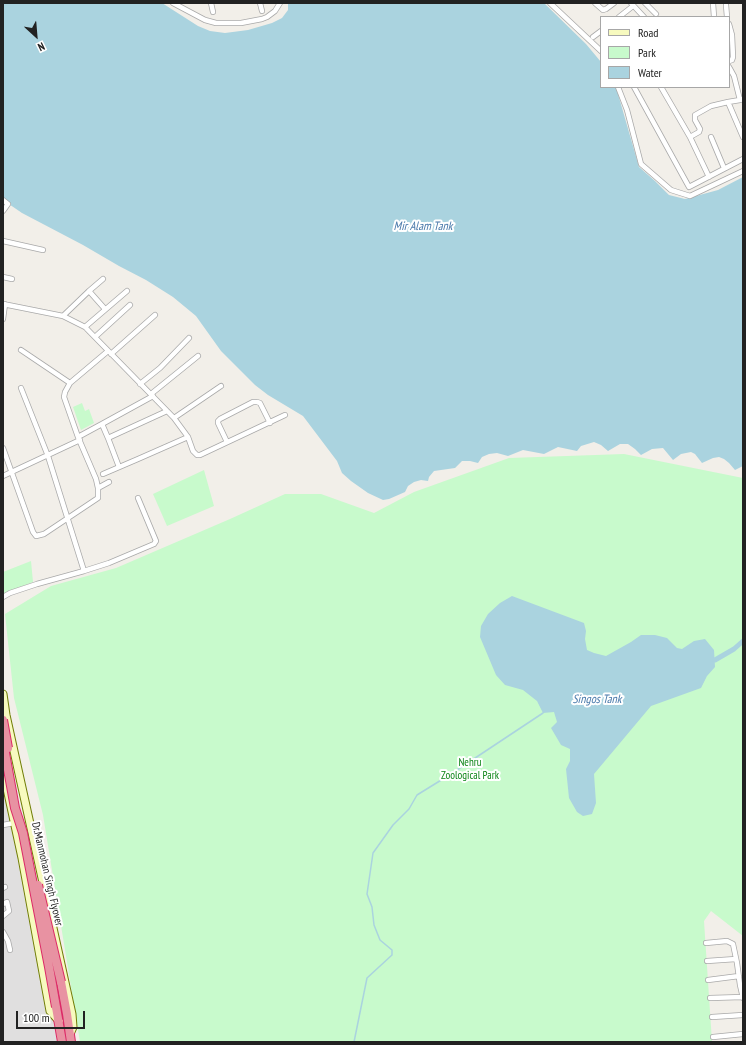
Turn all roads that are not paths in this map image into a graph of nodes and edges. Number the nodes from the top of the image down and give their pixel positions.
1 (173, 3) edge
2 (211, 3) edge
3 (260, 3) edge
4 (280, 3) edge
5 (550, 3) edge
6 (595, 3) edge
7 (614, 3) edge
8 (645, 3) edge
9 (713, 3) edge
10 (632, 4) edge
11 (726, 5) dead end
12 (262, 11) dead end
13 (212, 12) dead end
14 (656, 14) dead end
15 (620, 16) edge
16 (642, 16) edge
17 (714, 16) edge
18 (727, 16) edge
19 (730, 28) edge
20 (600, 32) edge
21 (593, 37) dead end
22 (600, 50) edge
23 (730, 61) edge
24 (730, 69) edge
25 (618, 88) edge
26 (635, 88) edge
27 (662, 88) edge
28 (742, 99) edge
29 (728, 102) junction
30 (690, 137) junction
31 (711, 137) dead end
32 (743, 137) edge
33 (743, 159) edge
34 (724, 168) junction
35 (743, 171) edge
36 (708, 177) junction
37 (3, 200) edge
38 (3, 211) edge
39 (3, 241) edge
40 (43, 250) dead end
41 (3, 277) edge
42 (12, 279) dead end
43 (103, 279) dead end
44 (89, 290) junction
45 (127, 291) dead end
46 (4, 304) edge
47 (130, 305) dead end
48 (105, 309) junction
49 (155, 315) dead end
50 (63, 316) junction
51 (3, 319) edge
52 (84, 327) junction
53 (95, 337) junction
54 (189, 338) dead end
55 (21, 350) dead end
56 (110, 353) junction
57 (198, 356) dead end
58 (70, 383) junction
59 (140, 384) junction
60 (221, 386) dead end
61 (22, 388) dead end
62 (152, 395) junction
63 (167, 411) junction
64 (285, 416) dead end
65 (174, 418) junction
66 (270, 423) junction
67 (102, 424) junction
68 (188, 437) junction
69 (108, 438) junction
70 (79, 439) junction
71 (227, 442) junction
72 (3, 448) edge
73 (48, 456) junction
74 (119, 467) junction
75 (12, 472) junction
76 (103, 474) dead end
77 (3, 476) edge
78 (109, 482) dead end
79 (98, 488) junction
80 (138, 498) dead end
81 (68, 518) junction
82 (84, 571) junction
83 (3, 597) edge
84 (3, 694) edge
85 (3, 720) edge
86 (3, 742) edge
87 (3, 770) edge
88 (14, 823) junction
89 (3, 825) edge
90 (36, 853) junction
91 (22, 858) junction
92 (3, 904) edge
93 (3, 916) edge
94 (3, 932) edge
95 (706, 943) dead end
96 (10, 950) dead end
97 (707, 961) dead end
98 (736, 961) junction
99 (743, 962) edge
100 (739, 976) junction
101 (708, 980) dead end
102 (741, 985) edge
103 (743, 997) edge
104 (710, 998) dead end
105 (743, 1015) edge
106 (712, 1017) dead end
107 (59, 1022) junction
108 (743, 1034) edge
109 (713, 1036) dead end
110 (70, 1038) edge
111 (62, 1042) edge

1 - 4 street
2 - 13 street
3 - 12 street
5 - 22 street
6 - 7 street
8 - 14 street
9 - 17 street
10 - 15 street
10 - 16 street
11 - 18 street
19 - 23 street
20 - 21 street
24 - 28 street
25 - 35 street
26 - 36 street
27 - 30 street
28 - 29 street
29 - 30 street
29 - 32 street
30 - 36 street
31 - 34 street
33 - 34 street
34 - 36 street
37 - 38 street
39 - 40 street
41 - 42 street
43 - 44 street
44 - 48 street
44 - 50 street
45 - 48 street
46 - 50 street
46 - 51 street
47 - 53 street
48 - 52 street
49 - 56 street
50 - 52 street
52 - 53 street
53 - 56 street
54 - 59 street
55 - 58 street
56 - 58 street
56 - 59 street
57 - 62 street
58 - 70 street
59 - 62 street
60 - 65 street
61 - 73 street
62 - 63 street
62 - 67 street
63 - 65 street
63 - 69 street
64 - 66 street
65 - 68 street
66 - 71 street
66 - 71 street
67 - 69 street
67 - 70 street
68 - 71 street
68 - 74 street
69 - 74 street
70 - 73 street
70 - 79 street
72 - 75 street
73 - 75 street
73 - 81 street
74 - 76 street
75 - 77 street
75 - 81 street
78 - 79 street
79 - 81 street
80 - 82 street
81 - 82 street
82 - 83 street
84 - 90 main road
85 - 110 highway, Dr.Manmohan Singh Flyover, bridge
86 - 107 highway, Dr.Manmohan Singh Flyover, bridge
87 - 88 main road
88 - 89 street
88 - 91 main road
90 - 91 main road
90 - 110 main road
91 - 107 main road
92 - 93 street
94 - 96 street
95 - 98 street
97 - 98 street
98 - 99 street
98 - 100 street
100 - 101 street
100 - 102 street
102 - 103 street
103 - 104 street
105 - 106 street
107 - 111 highway, Dr.Manmohan Singh Flyover
108 - 109 street

